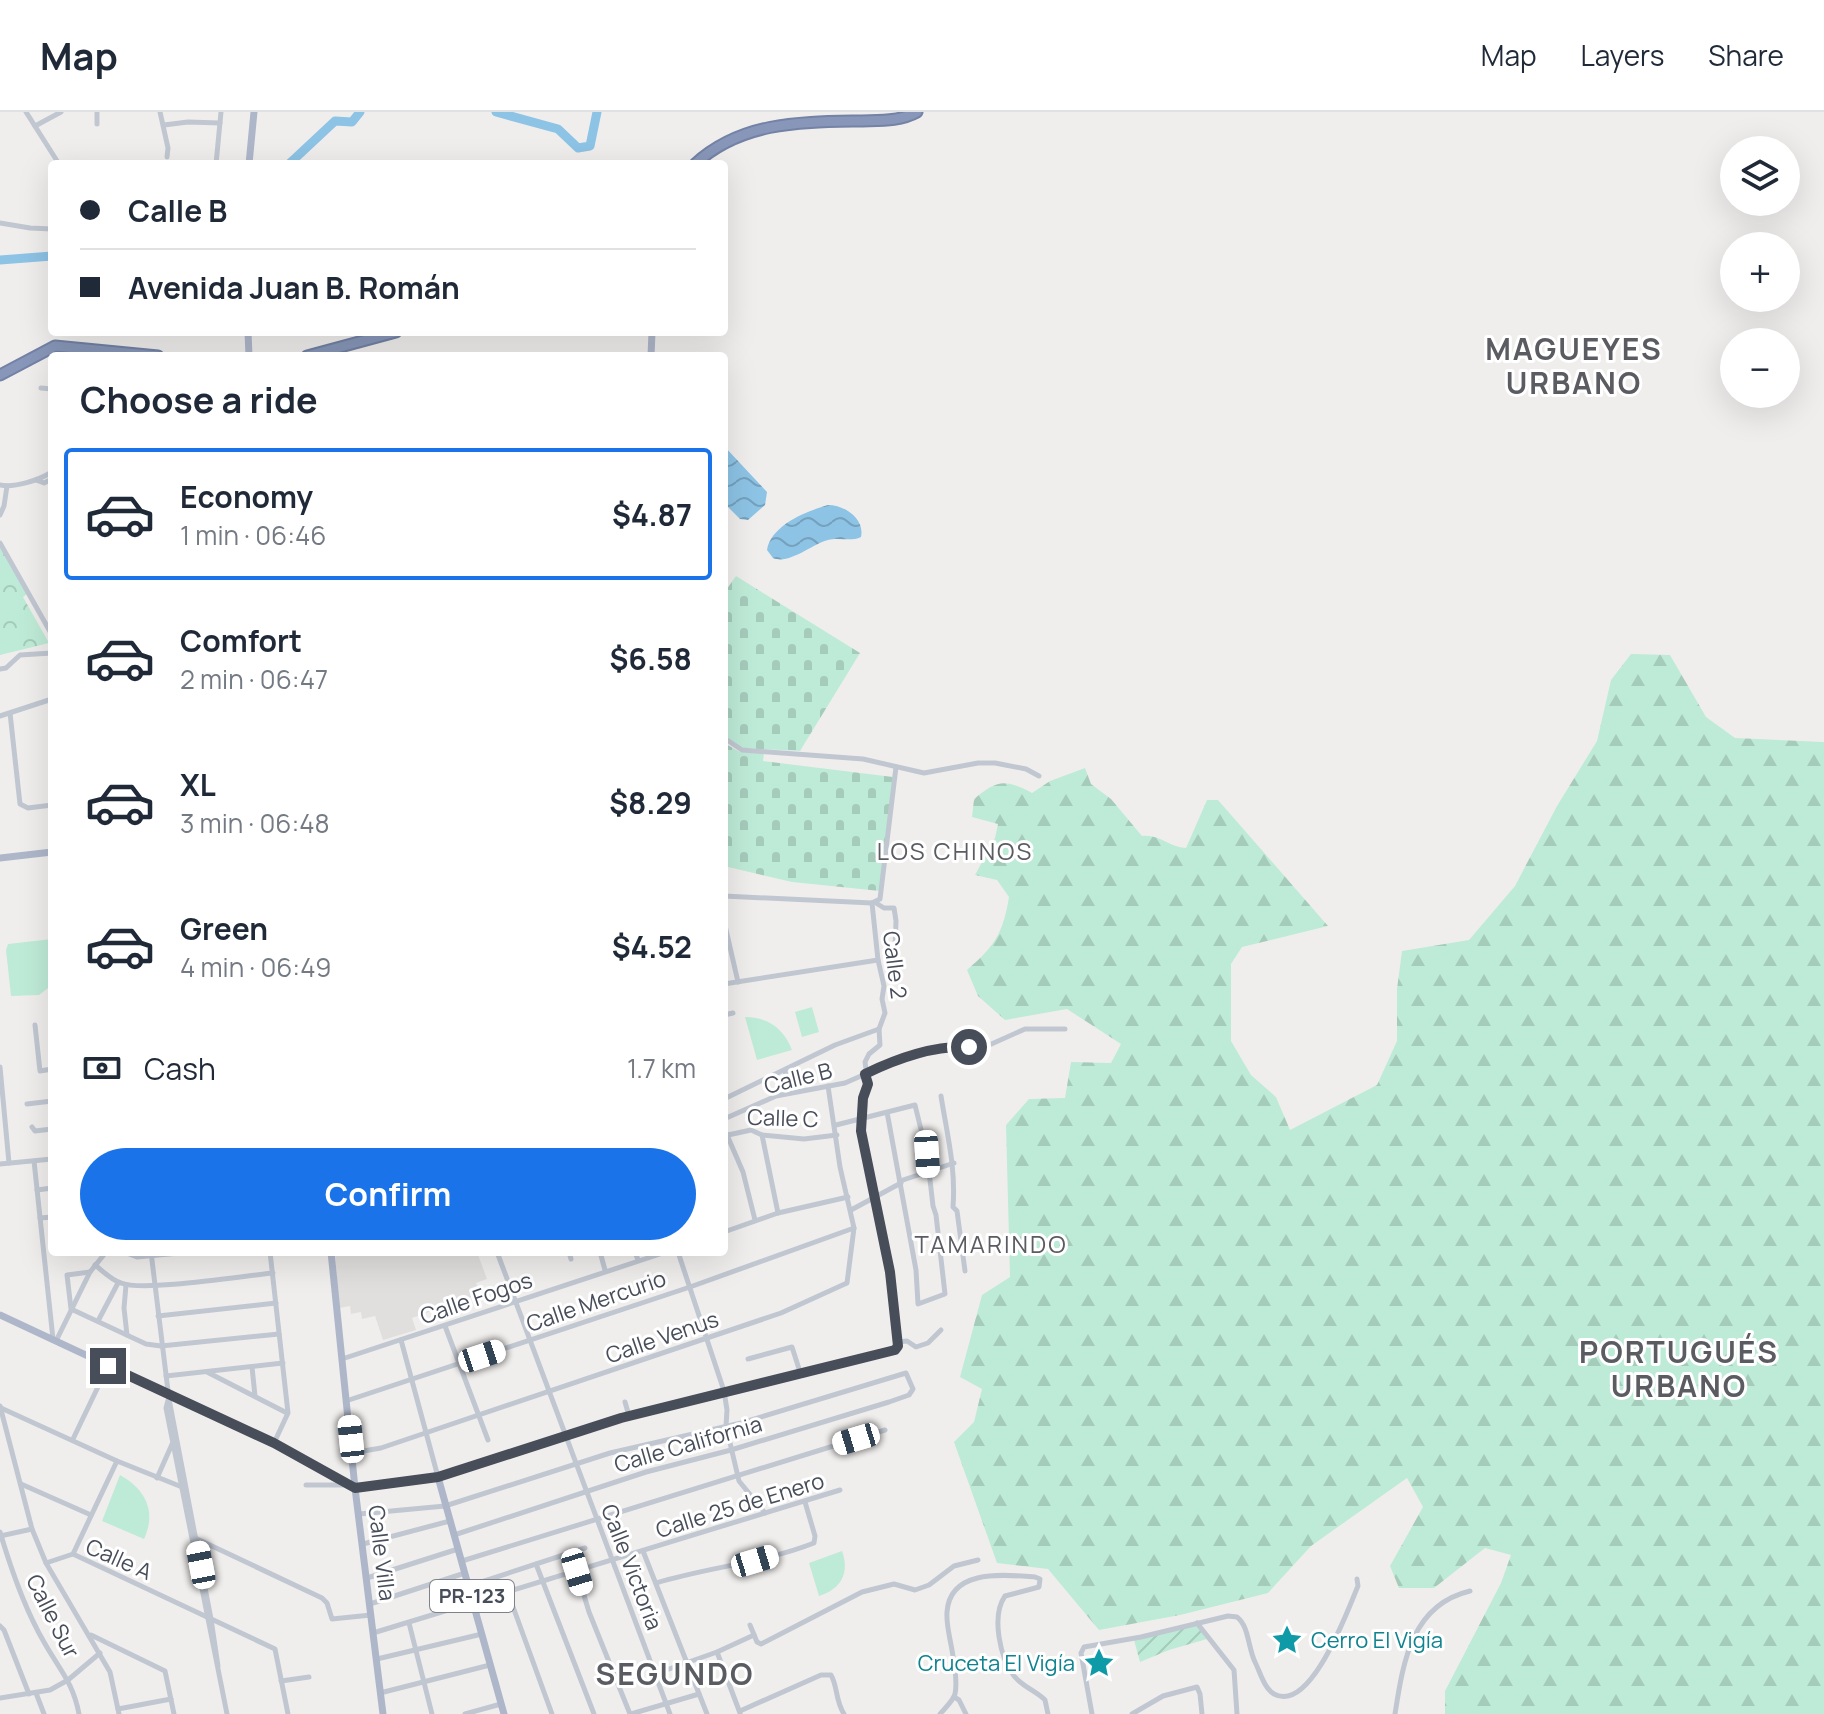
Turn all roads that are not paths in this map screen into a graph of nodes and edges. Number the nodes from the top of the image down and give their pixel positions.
1 (26, 112) edge
2 (61, 112) edge
3 (97, 112) edge
4 (160, 112) edge
5 (221, 112) edge
6 (254, 112) edge
7 (917, 112) edge
8 (220, 123) junction
9 (97, 124) dead end
10 (164, 125) junction
11 (35, 126) junction
12 (167, 157) dead end
13 (56, 160) edge
14 (216, 160) edge
15 (249, 160) edge
16 (701, 160) edge
17 (0, 223) edge
18 (48, 229) edge
19 (381, 336) edge
20 (117, 352) edge
21 (322, 352) edge
22 (0, 375) edge
23 (41, 388) dead end
24 (48, 389) edge
25 (48, 474) edge
26 (35, 479) junction
27 (48, 481) edge
28 (3, 486) edge
29 (0, 515) edge
30 (0, 543) edge
31 (48, 628) edge
32 (48, 653) edge
33 (0, 669) edge
34 (48, 700) edge
35 (10, 713) junction
36 (0, 716) edge
37 (728, 741) edge
38 (896, 767) junction
39 (1039, 776) dead end
40 (48, 806) edge
41 (48, 852) edge
42 (0, 858) edge
43 (728, 896) edge
44 (874, 903) junction
45 (728, 938) edge
46 (895, 949) dead end
47 (878, 960) junction
48 (738, 982) junction
49 (728, 983) edge
50 (733, 1013) dead end
51 (728, 1014) edge
52 (35, 1025) dead end
53 (879, 1029) junction
54 (1065, 1029) dead end
55 (0, 1067) edge
56 (48, 1070) edge
57 (785, 1071) junction
58 (865, 1074) junction
59 (828, 1086) junction
60 (790, 1093) junction
61 (941, 1096) dead end
62 (728, 1097) edge
63 (48, 1101) edge
64 (27, 1104) dead end
65 (887, 1112) junction
66 (728, 1117) edge
67 (862, 1117) junction
68 (836, 1125) junction
69 (32, 1127) dead end
70 (48, 1129) edge
71 (728, 1132) edge
72 (762, 1135) junction
73 (837, 1135) junction
74 (728, 1137) edge
75 (48, 1159) edge
76 (34, 1161) junction
77 (9, 1163) junction
78 (954, 1163) junction
79 (0, 1164) edge
80 (928, 1171) junction
81 (900, 1182) junction
82 (48, 1189) edge
83 (37, 1190) junction
84 (848, 1197) junction
85 (876, 1198) junction
86 (851, 1210) junction
87 (778, 1213) junction
88 (48, 1217) edge
89 (40, 1218) junction
90 (755, 1220) junction
91 (854, 1228) junction
92 (728, 1230) edge
93 (48, 1246) edge
94 (43, 1247) junction
95 (103, 1256) edge
96 (151, 1256) edge
97 (271, 1256) edge
98 (331, 1256) edge
99 (498, 1256) edge
100 (601, 1256) edge
101 (636, 1256) edge
102 (652, 1256) edge
103 (679, 1256) edge
104 (638, 1260) junction
105 (95, 1265) junction
106 (605, 1270) junction
107 (965, 1271) dead end
108 (90, 1272) junction
109 (273, 1273) junction
110 (118, 1283) junction
111 (126, 1285) junction
112 (154, 1286) junction
113 (690, 1287) junction
114 (515, 1302) junction
115 (276, 1303) junction
116 (71, 1309) junction
117 (0, 1315) edge
118 (158, 1316) junction
119 (98, 1321) junction
120 (445, 1326) junction
121 (941, 1330) dead end
122 (279, 1334) junction
123 (127, 1335) junction
124 (705, 1339) junction
125 (401, 1340) junction
126 (55, 1341) junction
127 (529, 1341) junction
128 (897, 1345) junction
129 (161, 1346) junction
130 (342, 1359) junction
131 (748, 1359) dead end
132 (283, 1363) junction
133 (459, 1364) junction
134 (108, 1366) junction
135 (252, 1367) junction
136 (206, 1372) junction
137 (800, 1372) junction
138 (166, 1376) junction
139 (413, 1378) junction
140 (724, 1391) junction
141 (548, 1392) junction
142 (168, 1396) junction
143 (255, 1396) junction
144 (346, 1401) junction
145 (625, 1402) dead end
146 (0, 1407) edge
147 (288, 1413) junction
148 (479, 1414) junction
149 (629, 1416) junction
150 (726, 1426) junction
151 (885, 1430) dead end
152 (427, 1433) junction
153 (565, 1437) junction
154 (73, 1439) junction
155 (488, 1440) dead end
156 (173, 1442) junction
157 (274, 1443) junction
158 (731, 1450) junction
159 (352, 1453) junction
160 (117, 1461) junction
161 (575, 1466) junction
162 (738, 1475) junction
163 (438, 1477) junction
164 (157, 1478) junction
165 (21, 1484) junction
166 (306, 1485) dead end
167 (351, 1486) junction
168 (184, 1487) junction
169 (840, 1490) dead end
170 (586, 1493) junction
171 (805, 1501) junction
172 (445, 1506) junction
173 (765, 1513) junction
174 (359, 1514) junction
175 (91, 1515) junction
176 (597, 1520) junction
177 (450, 1521) junction
178 (32, 1529) junction
179 (0, 1535) edge
180 (454, 1535) junction
181 (194, 1538) junction
182 (363, 1544) junction
183 (585, 1548) dead end
184 (458, 1549) junction
185 (643, 1551) junction
186 (73, 1554) junction
187 (978, 1560) dead end
188 (462, 1561) junction
189 (612, 1561) junction
190 (46, 1563) junction
191 (536, 1564) junction
192 (577, 1572) junction
193 (465, 1573) junction
194 (367, 1578) junction
195 (1357, 1579) dead end
196 (542, 1582) junction
197 (656, 1583) junction
198 (469, 1586) junction
199 (1470, 1591) dead end
200 (508, 1593) junction
201 (474, 1603) junction
202 (370, 1604) junction
203 (371, 1615) junction
204 (209, 1618) junction
205 (409, 1623) junction
206 (1197, 1623) junction
207 (750, 1625) dead end
208 (0, 1626) edge
209 (373, 1633) junction
210 (89, 1634) junction
211 (482, 1634) junction
212 (754, 1635) junction
213 (416, 1650) junction
214 (717, 1652) junction
215 (100, 1653) junction
216 (377, 1659) junction
217 (687, 1662) junction
218 (490, 1665) junction
219 (655, 1674) junction
220 (309, 1677) dead end
221 (68, 1680) junction
222 (281, 1681) junction
223 (424, 1683) junction
224 (32, 1693) junction
225 (380, 1693) junction
226 (699, 1694) junction
227 (954, 1697) junction
228 (0, 1698) edge
229 (171, 1699) junction
230 (501, 1704) junction
231 (666, 1704) junction
232 (119, 1712) edge
233 (740, 1713) edge
234 (44, 1714) edge
235 (79, 1714) edge
236 (174, 1714) edge
237 (227, 1714) edge
238 (288, 1714) edge
239 (383, 1714) edge
240 (432, 1714) edge
241 (465, 1714) edge
242 (504, 1714) edge
243 (552, 1714) edge
244 (594, 1714) edge
245 (630, 1714) edge
246 (670, 1714) edge
247 (707, 1714) edge
248 (844, 1714) edge
249 (940, 1714) edge
250 (966, 1714) edge
251 (1048, 1714) edge
252 (1092, 1714) edge
253 (1132, 1714) edge
254 (1202, 1714) edge
255 (1237, 1714) edge
256 (1395, 1714) edge

1 - 11 street
2 - 11 street
3 - 9 street
4 - 10 street
5 - 8 street
6 - 15 main road
7 - 16 highway
8 - 10 street
8 - 14 street
10 - 12 street
11 - 13 street
17 - 18 street
19 - 21 highway
20 - 22 highway
23 - 24 street
25 - 26 street
26 - 27 street
26 - 28 street
28 - 29 street
30 - 31 street
32 - 33 street
34 - 35 street
35 - 36 street
35 - 40 street
37 - 38 street
38 - 39 street
38 - 44 street, Calle 2
41 - 42 main road
43 - 44 street
44 - 46 street
44 - 47 street, Calle 2
45 - 48 street
47 - 48 street
47 - 53 street, Calle 2
48 - 49 street
50 - 51 street
52 - 56 street
53 - 57 street
53 - 58 street, Calle 2
54 - 58 street, Calle B
55 - 77 street
57 - 60 street
57 - 62 street
58 - 59 street, Calle B
58 - 67 street, Calle 2
59 - 60 street, Calle B
59 - 68 street
60 - 66 street, Calle B
61 - 78 street
63 - 64 street
65 - 67 street, Calle C
65 - 80 street, Calle C
65 - 81 street
67 - 68 street, Calle C
67 - 85 street, Calle 2
68 - 73 street
69 - 70 street
71 - 72 street, Calle C
72 - 73 street, Calle C
72 - 87 street
73 - 84 street
74 - 90 street
75 - 76 street
76 - 77 street
76 - 83 street
77 - 79 street
78 - 80 street
78 - 107 street
80 - 81 street
80 - 81 street
81 - 85 street
82 - 83 street
83 - 89 street
84 - 86 street
84 - 87 street
85 - 86 street
85 - 128 street, Calle 2
86 - 91 street
87 - 90 street
88 - 89 street
89 - 94 street
90 - 92 street
91 - 113 street, Calle Mercurio
91 - 124 street, Calle Venus
93 - 94 street
94 - 126 street
95 - 105 street
96 - 112 street
97 - 109 street
98 - 130 main road, Calle Villa
99 - 114 street, Calle Victoria
100 - 106 street
101 - 104 street
102 - 104 street, Calle Fogos
103 - 113 street
104 - 106 street, Calle Fogos
105 - 108 street
105 - 110 street
106 - 114 street, Calle Fogos
108 - 116 street
108 - 116 street
109 - 112 street
109 - 115 street
110 - 111 street
110 - 119 street
111 - 112 street
111 - 123 street
112 - 118 street
113 - 124 street
113 - 127 street, Calle Mercurio
114 - 120 street, Calle Fogos
114 - 127 street, Calle Victoria
115 - 118 street
115 - 122 street
116 - 119 street
116 - 126 street
117 - 126 main road
118 - 129 street
119 - 123 street
120 - 125 street, Calle Fogos
120 - 133 street
121 - 128 street
122 - 129 street
122 - 132 street
123 - 129 street
124 - 140 street
124 - 141 street, Calle Venus
125 - 130 street, Calle Fogos
125 - 139 street
126 - 134 main road
127 - 133 street, Calle Mercurio
127 - 141 street, Calle Victoria
128 - 137 street
129 - 138 street
130 - 144 main road, Calle Villa
131 - 137 street
132 - 135 street
132 - 147 street
133 - 139 street, Calle Mercurio
133 - 148 street
134 - 142 main road
134 - 154 street
135 - 136 street
135 - 143 street
136 - 138 street
136 - 143 street
137 - 140 street
138 - 142 street
139 - 144 street, Calle Mercurio
139 - 152 street
140 - 149 street
140 - 150 street
141 - 148 street, Calle Venus
141 - 153 street, Calle Victoria
142 - 156 street
142 - 157 main road
142 - 168 street
143 - 147 street
144 - 159 main road, Calle Villa
145 - 149 street
146 - 154 street
146 - 165 street
147 - 157 street
148 - 152 street, Calle Venus
148 - 155 street
149 - 153 street
150 - 158 street
150 - 158 street, Calle California
150 - 161 street
151 - 162 street
152 - 159 street
152 - 163 street
153 - 161 street, Calle Victoria
153 - 163 street
154 - 160 street
156 - 164 street
156 - 168 street
157 - 167 main road
158 - 162 street
158 - 170 street, Calle California
159 - 167 main road, Calle Villa
160 - 164 street
160 - 175 street
161 - 170 street, Calle Victoria
161 - 172 street
162 - 173 street
162 - 176 street
163 - 167 main road
163 - 172 main road, PR-123
164 - 168 street
165 - 175 street
165 - 178 street
166 - 167 street
167 - 174 main road, Calle Villa
168 - 181 street
169 - 171 street, Calle 25 de Enero
170 - 176 street, Calle Victoria
170 - 180 street, Calle California
171 - 173 street, Calle 25 de Enero
171 - 197 street
172 - 174 street
172 - 177 main road, PR-123
173 - 185 street, Calle 25 de Enero
174 - 182 main road, Calle Villa
175 - 186 street
176 - 188 street
176 - 189 street, Calle Victoria
177 - 180 main road, PR-123
177 - 182 street
178 - 179 street
178 - 190 street
179 - 221 street, Calle Sur
180 - 184 main road, PR-123
181 - 203 street
181 - 204 street
182 - 194 main road, Calle Villa
183 - 191 street
184 - 188 main road, PR-123
184 - 194 street
185 - 189 street, Calle 25 de Enero
185 - 197 street
186 - 190 street, Calle A
186 - 204 street, Calle A
187 - 212 street
188 - 193 main road, PR-123
189 - 192 street, Calle 25 de Enero
189 - 219 street, Calle Victoria
190 - 210 street
191 - 196 street
191 - 198 street
192 - 196 street, Calle 25 de Enero
192 - 245 street
193 - 198 main road, PR-123
193 - 202 street
194 - 202 main road, Calle Villa
195 - 206 street
196 - 200 street, Calle 25 de Enero
196 - 244 street
197 - 217 street
198 - 201 main road, PR-123
199 - 256 street
200 - 201 street, Calle 25 de Enero
200 - 243 street
201 - 205 street, Calle 25 de Enero
201 - 211 main road, PR-123
202 - 203 main road, Calle Villa
203 - 209 main road, Calle Villa
204 - 222 street, Calle A
204 - 237 street
205 - 209 street, Calle 25 de Enero
205 - 213 street
206 - 252 street
206 - 255 street
207 - 212 street
208 - 224 street
209 - 216 main road, Calle Villa
210 - 215 street
210 - 229 street
211 - 213 street
211 - 218 main road, PR-123
212 - 214 street
213 - 216 street
213 - 223 street
214 - 217 street
214 - 233 street
215 - 221 street
215 - 232 street
216 - 225 main road, Calle Villa
217 - 219 street
217 - 226 street
218 - 223 street
218 - 230 main road, PR-123
219 - 231 street, Calle Victoria
220 - 222 street
221 - 224 street
221 - 235 street, Calle Sur
222 - 238 street
223 - 225 street
223 - 240 street
224 - 228 street
224 - 234 street
225 - 239 main road, Calle Villa
226 - 231 street
226 - 247 street
227 - 249 street
227 - 250 street
227 - 251 street
229 - 232 street
229 - 236 street
230 - 241 street
230 - 242 main road, PR-123
231 - 245 street
231 - 246 street, Calle Victoria
233 - 248 street
253 - 254 street

